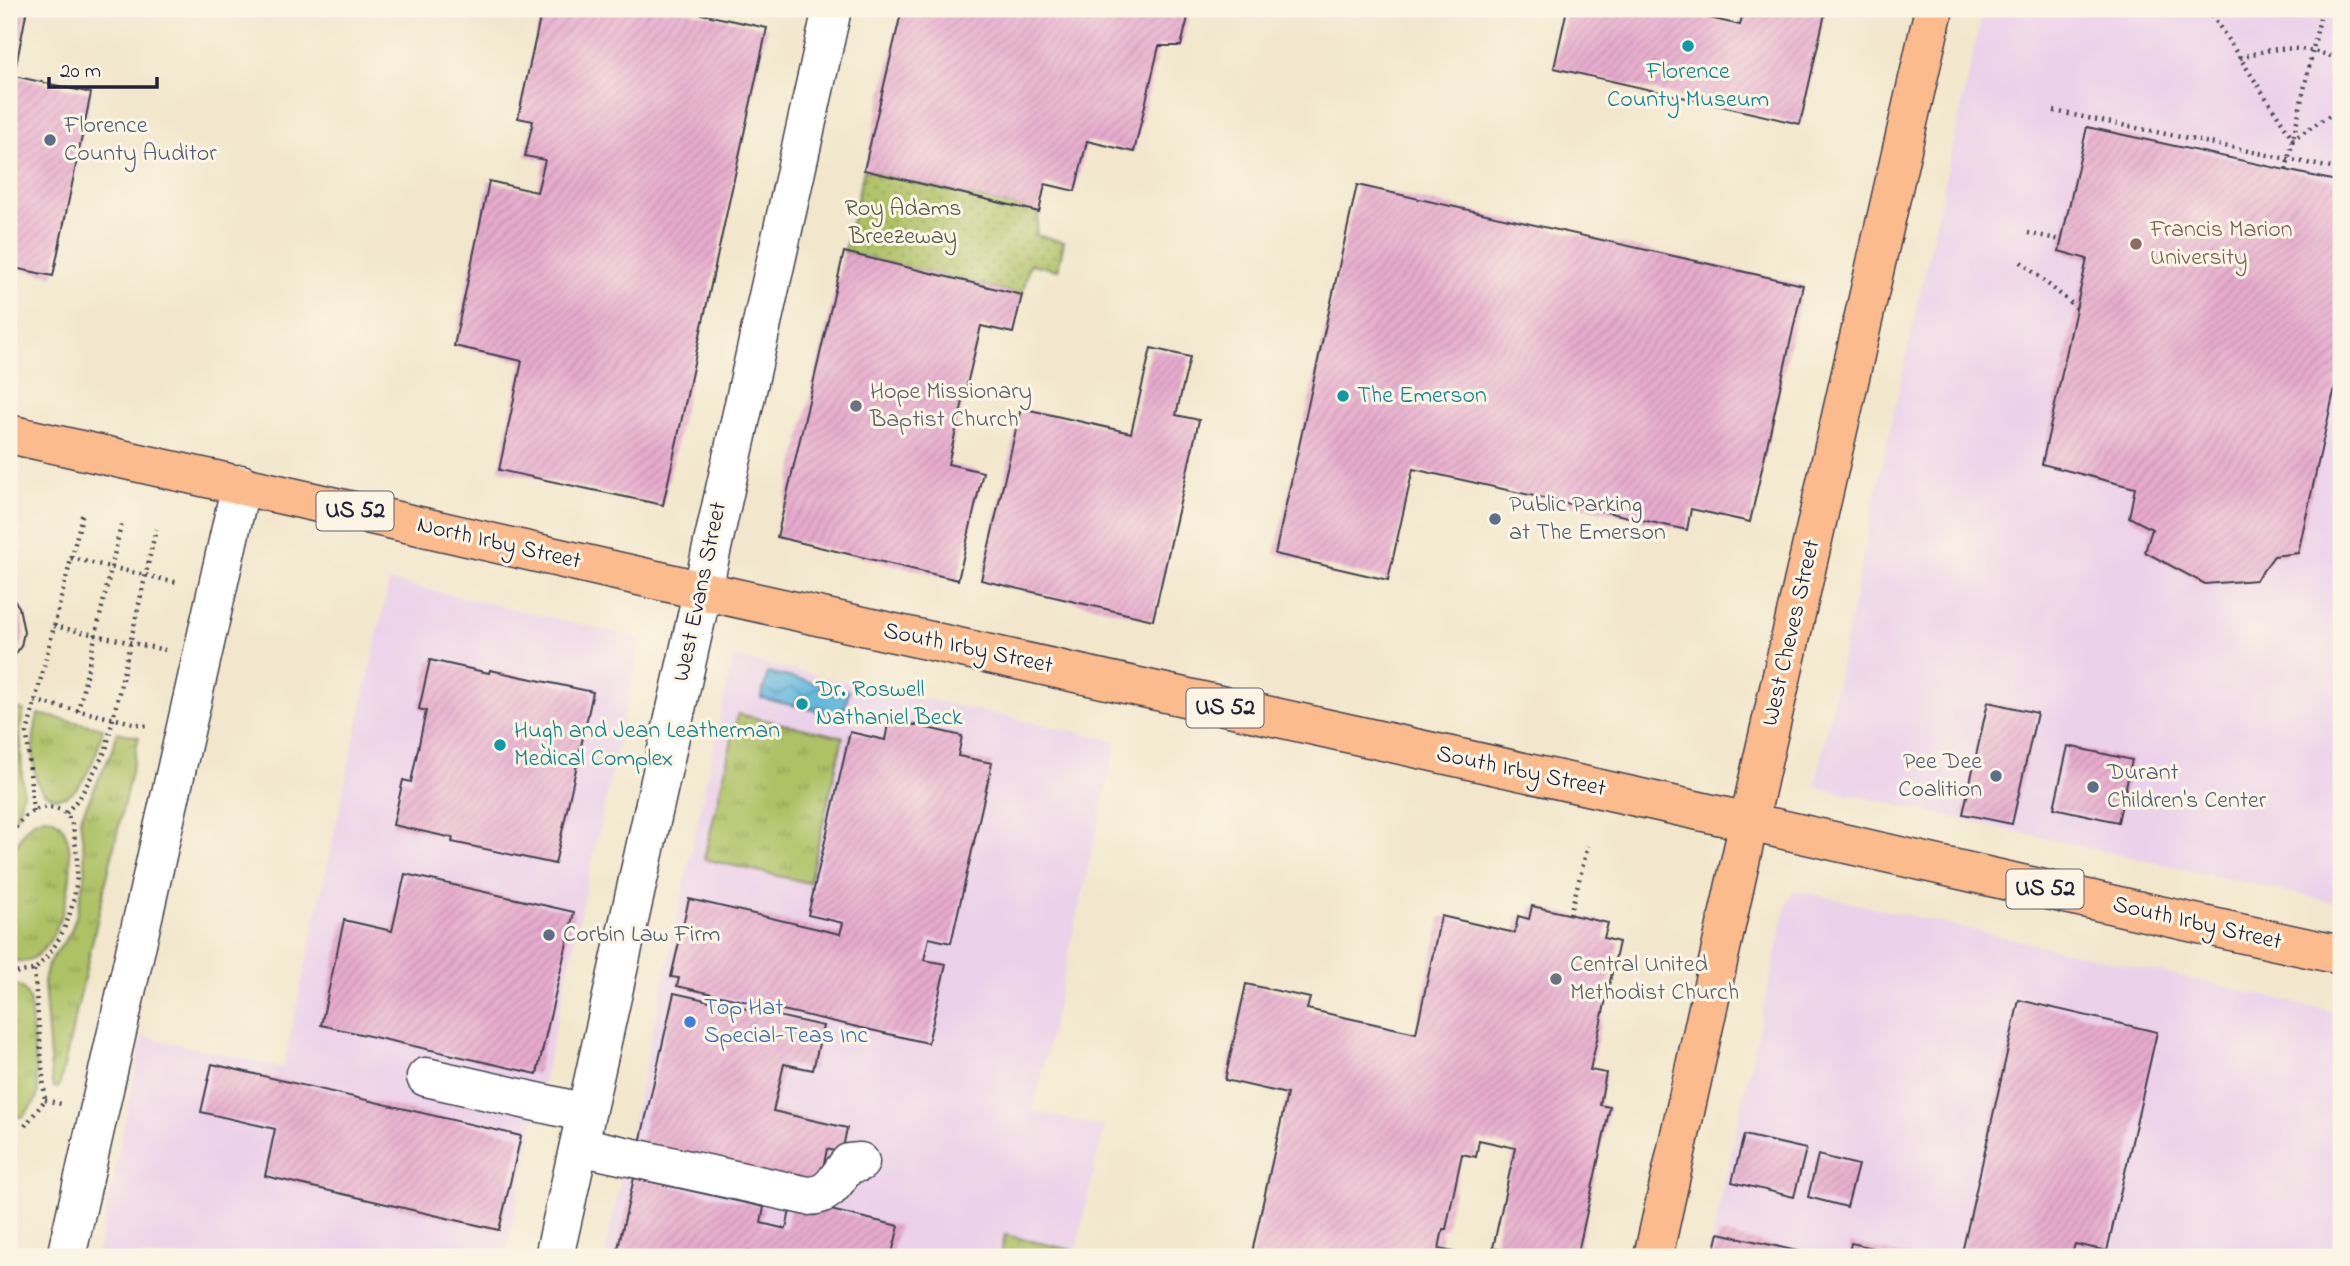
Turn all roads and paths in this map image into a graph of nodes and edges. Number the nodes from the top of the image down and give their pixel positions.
1 (832, 9) edge
2 (1934, 9) edge
3 (2208, 9) edge
4 (2322, 9) edge
5 (2313, 50) junction
6 (2240, 58) junction
7 (2341, 60) edge
8 (2341, 108) edge
9 (2054, 111) dead end
10 (2293, 139) junction
11 (2289, 159) junction
12 (2286, 170) dead end
13 (2341, 170) edge
14 (2028, 233) dead end
15 (2061, 240) dead end
16 (2021, 262) dead end
17 (2077, 308) dead end
18 (9, 434) edge
19 (241, 484) junction
20 (83, 512) dead end
21 (122, 521) dead end
22 (156, 529) dead end
23 (71, 558) junction
24 (111, 567) junction
25 (146, 575) junction
26 (181, 583) dead end
27 (701, 591) junction
28 (54, 626) junction
29 (96, 634) junction
30 (131, 642) junction
31 (165, 650) dead end
32 (35, 701) junction
33 (78, 711) junction
34 (113, 718) junction
35 (147, 726) dead end
36 (33, 811) junction
37 (66, 813) junction
38 (1749, 822) junction
39 (9, 840) edge
40 (1588, 846) dead end
41 (1570, 915) dead end
42 (2341, 955) edge
43 (9, 970) edge
44 (34, 970) junction
45 (426, 1077) dead end
46 (45, 1100) junction
47 (63, 1104) dead end
48 (25, 1126) dead end
49 (583, 1129) junction
50 (860, 1162) dead end
51 (66, 1257) edge
52 (554, 1257) edge
53 (1653, 1257) edge

1 - 27 street, West Evans Street
2 - 38 main road, West Cheves Street
3 - 6 path
4 - 5 path
5 - 6 path
5 - 7 path
5 - 10 path
6 - 10 path
8 - 10 path
9 - 11 path
10 - 11 path
11 - 12 path
11 - 13 path
14 - 15 path
16 - 17 path
18 - 19 main road, North Irby Street / US 52
19 - 27 main road, North Irby Street / US 52
19 - 51 street
20 - 23 path
21 - 24 path
22 - 25 path
23 - 24 path
23 - 28 path
24 - 25 path
24 - 29 path
25 - 26 path
25 - 30 path
27 - 38 main road, South Irby Street / US 52
27 - 49 street, West Evans Street
28 - 29 path
28 - 32 path
29 - 30 path
29 - 33 path
30 - 31 path
30 - 34 path
32 - 33 path
32 - 36 path
33 - 34 path
34 - 35 path
34 - 37 path
36 - 37 path
36 - 39 path
37 - 44 path
38 - 42 main road, South Irby Street / US 52
38 - 53 main road, West Cheves Street
40 - 41 path
43 - 44 path
44 - 46 path
45 - 49 street
46 - 47 path
46 - 48 path
49 - 50 street
49 - 52 street, West Evans Street

